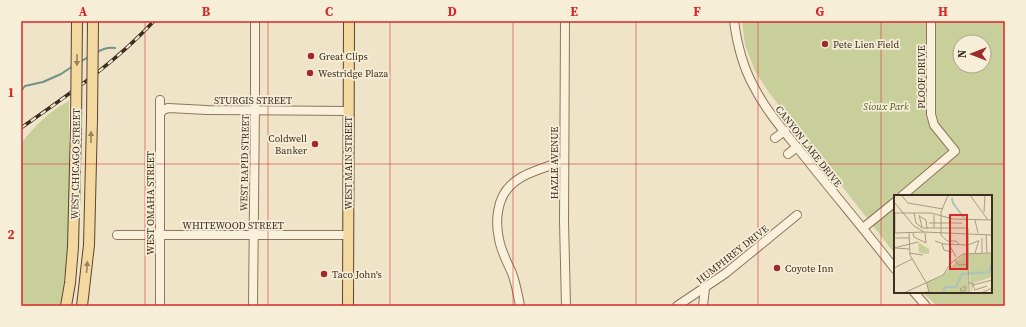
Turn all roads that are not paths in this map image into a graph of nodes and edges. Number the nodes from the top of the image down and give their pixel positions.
1 (77, 21) edge
2 (93, 21) edge
3 (255, 21) edge
4 (349, 21) edge
5 (565, 21) edge
6 (734, 21) edge
7 (931, 21) edge
8 (160, 100) dead end
9 (255, 110) junction
10 (348, 111) junction
11 (160, 114) junction
12 (785, 131) junction
13 (776, 138) dead end
14 (797, 147) junction
15 (788, 154) dead end
16 (564, 162) junction
17 (903, 195) edge
18 (894, 203) edge
19 (797, 215) dead end
20 (863, 228) junction
21 (117, 235) dead end
22 (160, 235) junction
23 (253, 235) junction
24 (348, 235) junction
25 (894, 268) edge
26 (705, 288) junction
27 (915, 293) edge
28 (66, 306) edge
29 (82, 306) edge
30 (160, 306) edge
31 (253, 306) edge
32 (348, 306) edge
33 (520, 306) edge
34 (566, 306) edge
35 (677, 306) edge
36 (703, 306) edge
37 (926, 306) edge

1 -> 28 main road, WEST CHICAGO STREET, bridge
29 -> 2 main road, WEST CHICAGO STREET, bridge
3 - 9 street, WEST RAPID STREET
4 - 10 main road, WEST MAIN STREET
5 - 16 street, HAZLE AVENUE
6 - 12 street, CANYON LAKE DRIVE
7 - 17 street, PLOOF DRIVE
8 - 11 street, WEST OMAHA STREET
9 - 10 street, STURGIS STREET
9 - 11 street, STURGIS STREET
9 - 23 street, WEST RAPID STREET
10 - 24 main road, WEST MAIN STREET
11 - 22 street, WEST OMAHA STREET
12 - 13 street
12 - 14 street, CANYON LAKE DRIVE
14 - 15 street
14 - 20 street, CANYON LAKE DRIVE
16 - 33 street
16 - 34 street, HAZLE AVENUE
18 - 20 street
19 - 26 street, HUMPHREY DRIVE
20 - 25 street, CANYON LAKE DRIVE
21 - 22 street, WHITEWOOD STREET
22 - 23 street, WHITEWOOD STREET
22 - 30 street, WEST OMAHA STREET
23 - 24 street, WHITEWOOD STREET
23 - 31 street, WEST RAPID STREET
24 - 32 main road, WEST MAIN STREET
26 - 35 street, HUMPHREY DRIVE
26 - 36 street
27 - 37 street

